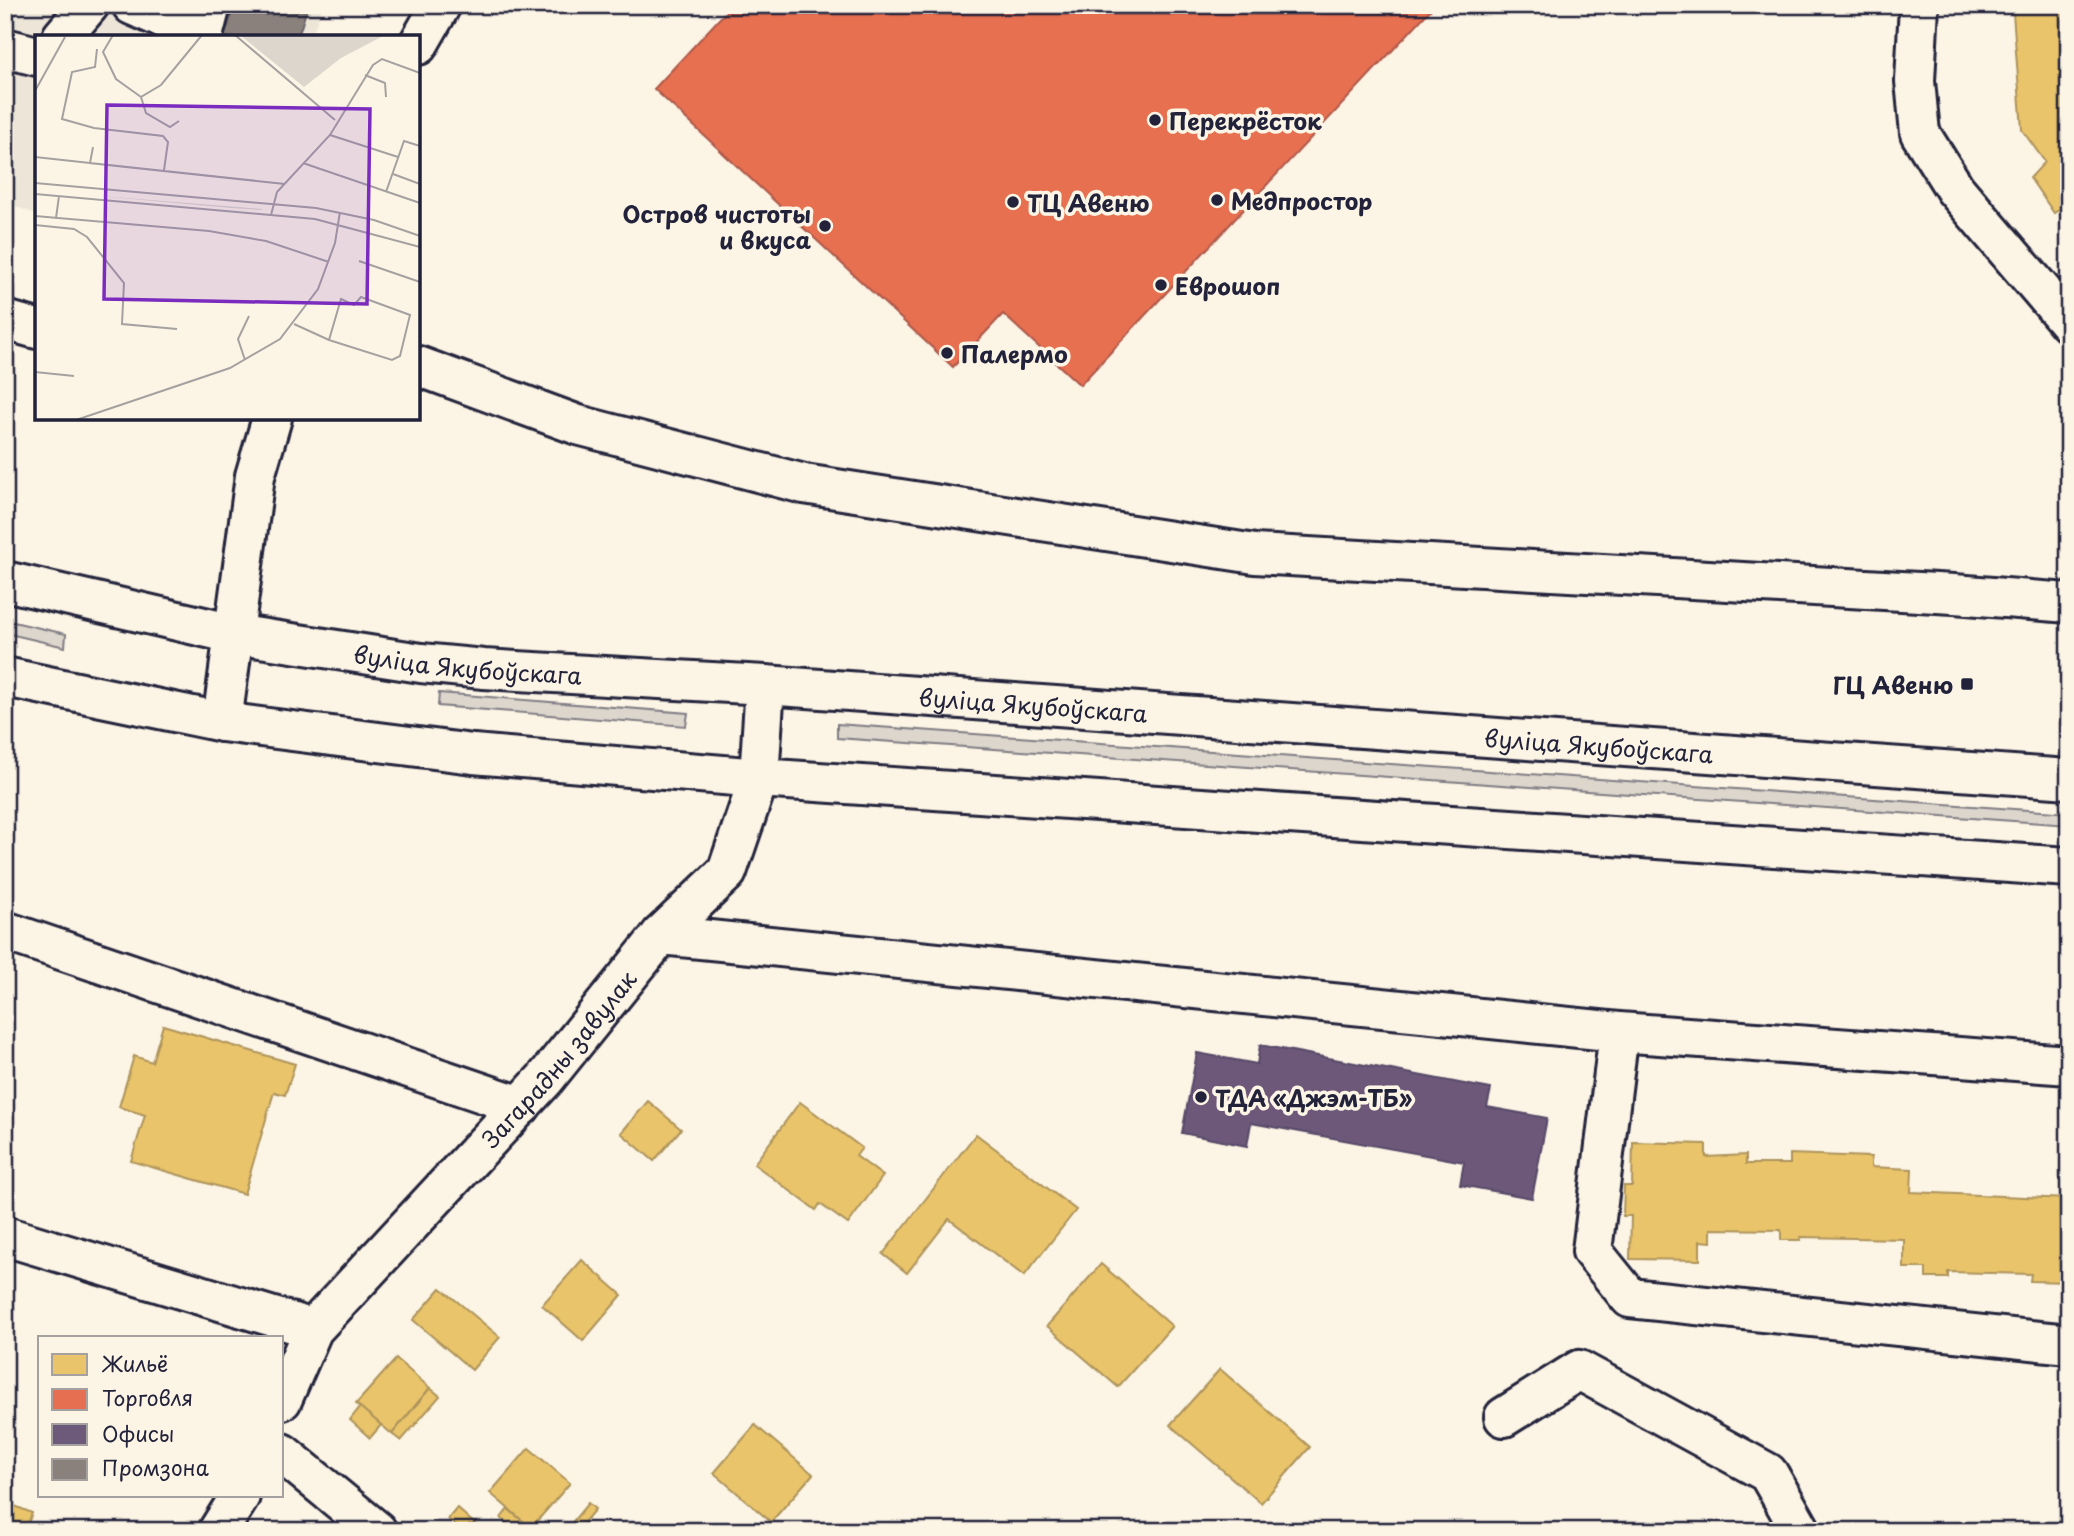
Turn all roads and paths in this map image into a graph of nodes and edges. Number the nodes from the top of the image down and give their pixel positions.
1 (89, 5) edge
2 (132, 5) edge
3 (211, 5) edge
4 (441, 5) edge
5 (1919, 5) edge
6 (63, 35) edge
7 (201, 35) edge
8 (203, 35) edge
9 (420, 42) edge
10 (5, 48) edge
11 (35, 56) edge
12 (5, 320) edge
13 (2069, 323) edge
14 (35, 329) edge
15 (420, 367) edge
16 (270, 420) edge
17 (5, 581) edge
18 (2069, 603) edge
19 (234, 634) junction
20 (5, 677) edge
21 (765, 685) junction
22 (222, 722) junction
23 (759, 778) junction
24 (2069, 779) edge
25 (2069, 867) edge
26 (5, 931) edge
27 (662, 935) junction
28 (1619, 1032) junction
29 (2069, 1065) edge
30 (521, 1106) junction
31 (5, 1236) edge
32 (313, 1329) junction
33 (2069, 1344) edge
34 (284, 1395) edge
35 (1504, 1417) dead end
36 (284, 1454) edge
37 (239, 1498) edge
38 (219, 1531) edge
39 (377, 1531) edge
40 (1801, 1531) edge

1 - 6 main road
2 - 7 main road
3 - 8 main road
4 - 9 main road
5 - 13 main road
10 - 11 main road
12 - 14 main road
15 - 18 main road
16 - 19 main road
17 - 19 main road, вуліца Якубоўскага
19 - 21 main road, вуліца Якубоўскага
19 - 22 main road
20 - 22 main road
21 - 23 main road, Загарадны завулак
21 - 24 main road, вуліца Якубоўскага
22 - 23 main road
23 - 25 main road
23 - 27 main road, Загарадны завулак
26 - 30 main road
27 - 28 main road
27 - 30 main road, Загарадны завулак
28 - 29 main road
28 - 33 main road
30 - 32 main road, Загарадны завулак
31 - 32 main road
32 - 34 main road, Загарадны завулак
35 - 40 main road
36 - 39 main road
37 - 38 main road

